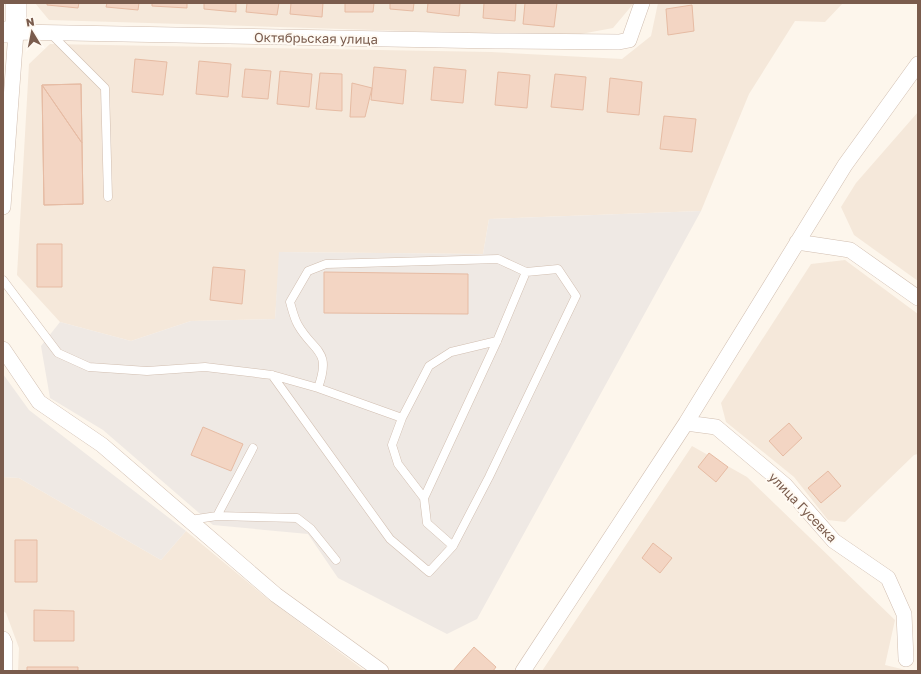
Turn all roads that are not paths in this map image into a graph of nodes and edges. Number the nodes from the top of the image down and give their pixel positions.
1 (16, 3) edge
2 (642, 3) edge
3 (9, 32) edge
4 (51, 33) junction
5 (918, 64) edge
6 (108, 197) dead end
7 (3, 207) edge
8 (798, 242) junction
9 (526, 272) junction
10 (3, 280) edge
11 (918, 298) edge
12 (497, 341) junction
13 (3, 349) edge
14 (272, 375) junction
15 (318, 388) junction
16 (402, 418) junction
17 (686, 423) junction
18 (254, 448) dead end
19 (424, 498) junction
20 (217, 516) junction
21 (190, 520) junction
22 (453, 546) junction
23 (336, 560) dead end
24 (3, 639) edge
25 (906, 658) dead end
26 (5, 671) edge
27 (381, 671) edge
28 (523, 671) edge

1 - 3 main road
2 - 4 street, Октябрьская улица
3 - 4 street, Октябрьская улица
3 - 7 street
4 - 6 lane
5 - 8 street
8 - 11 street
8 - 17 street
9 - 12 lane
9 - 15 lane
9 - 22 lane
10 - 14 lane
12 - 16 lane
12 - 19 lane
13 - 21 street
14 - 15 lane
14 - 22 lane
15 - 16 lane
16 - 19 lane
17 - 25 street, улица Гусевка
17 - 28 street
18 - 20 lane
19 - 22 lane
20 - 21 lane
20 - 23 lane
21 - 27 street
24 - 26 street

